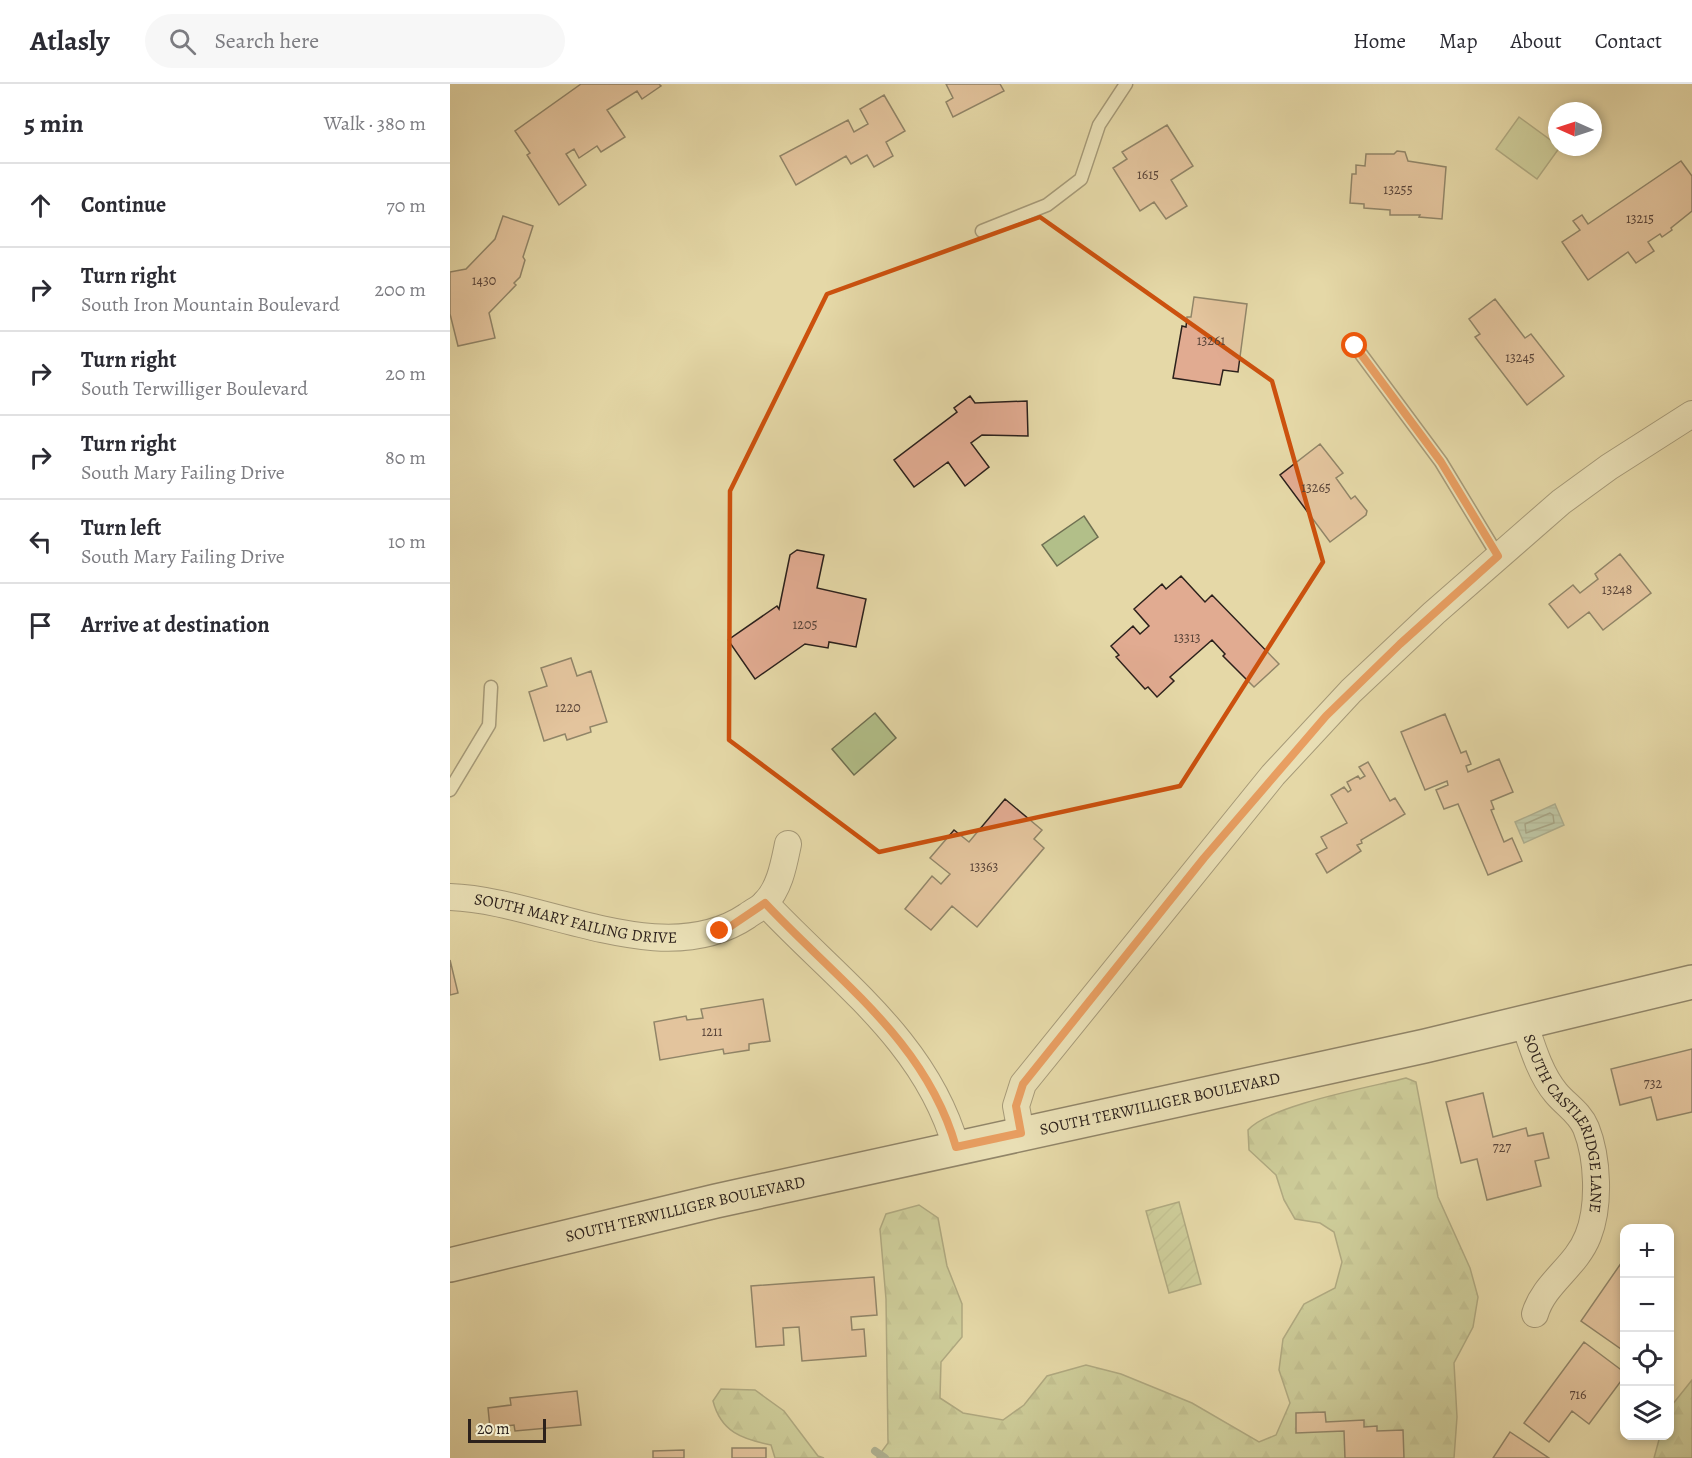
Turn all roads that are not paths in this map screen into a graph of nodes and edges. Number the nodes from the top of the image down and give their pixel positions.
1 (1126, 84) edge
2 (982, 231) dead end
3 (1355, 346) dead end
4 (1692, 414) edge
5 (1498, 556) junction
6 (491, 687) dead end
7 (450, 790) edge
8 (788, 844) dead end
9 (450, 897) edge
10 (765, 903) junction
11 (1692, 982) edge
12 (1524, 1022) junction
13 (1021, 1133) junction
14 (956, 1147) junction
15 (450, 1265) edge
16 (1535, 1314) dead end

1 - 2 lane
3 - 5 lane
4 - 5 street
5 - 13 street
6 - 7 lane
8 - 10 street, SOUTH MARY FAILING DRIVE
9 - 10 street, SOUTH MARY FAILING DRIVE
10 - 14 street
11 - 12 main road, SOUTH TERWILLIGER BOULEVARD
12 - 13 main road, SOUTH TERWILLIGER BOULEVARD
12 - 16 street, SOUTH CASTLERIDGE LANE
13 - 14 main road, SOUTH TERWILLIGER BOULEVARD
14 - 15 main road, SOUTH TERWILLIGER BOULEVARD

